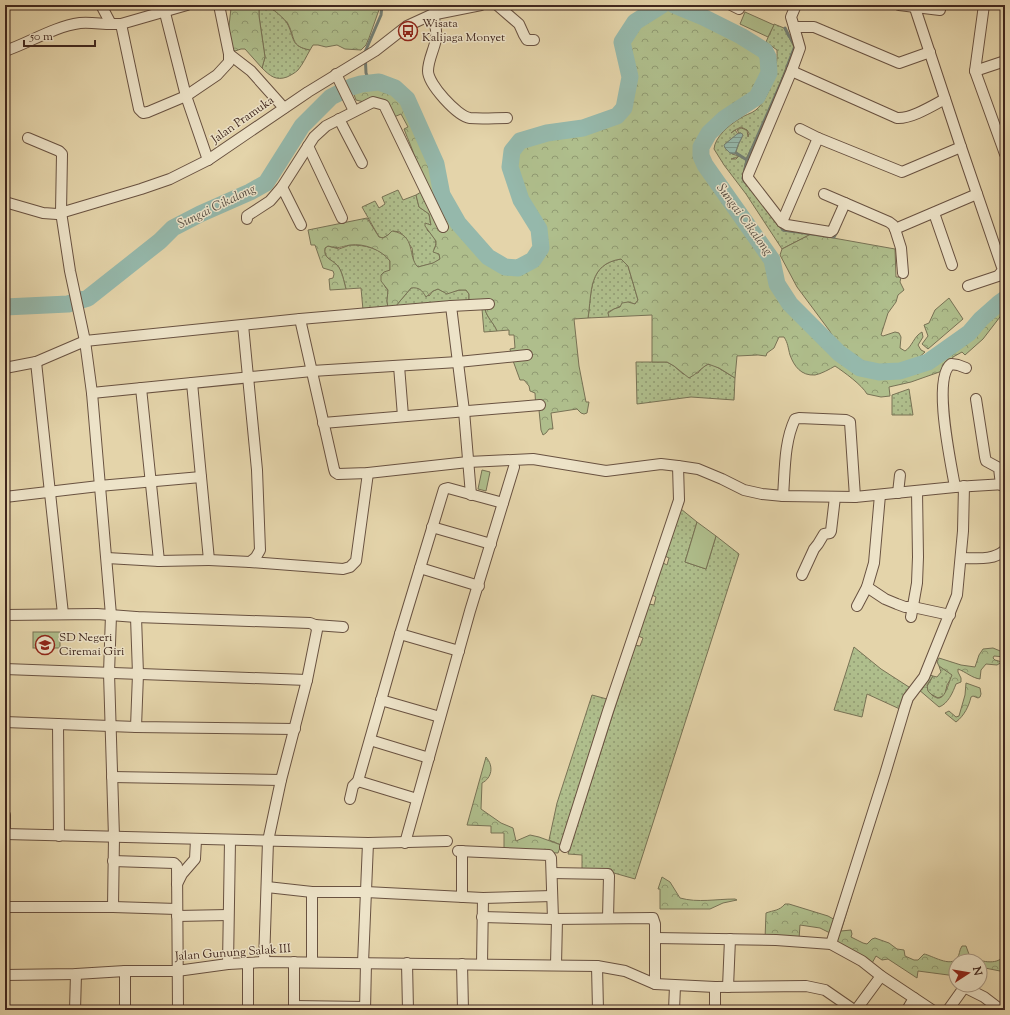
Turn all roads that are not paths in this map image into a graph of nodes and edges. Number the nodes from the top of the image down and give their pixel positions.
1 (101, 5) edge
2 (187, 5) edge
3 (219, 5) edge
4 (481, 5) edge
5 (497, 5) edge
6 (731, 5) edge
7 (740, 5) edge
8 (796, 5) edge
9 (899, 5) edge
10 (984, 5) edge
11 (164, 8) edge
12 (915, 8) junction
13 (940, 10) dead end
14 (433, 14) junction
15 (116, 24) junction
16 (794, 27) junction
17 (534, 40) dead end
18 (5, 51) edge
19 (930, 52) junction
20 (229, 54) junction
21 (1005, 61) edge
22 (792, 70) junction
23 (975, 71) junction
24 (338, 77) junction
25 (186, 96) junction
26 (945, 100) junction
27 (284, 108) junction
28 (354, 111) junction
29 (507, 118) dead end
30 (339, 119) junction
31 (1005, 121) edge
32 (995, 124) junction
33 (800, 129) dead end
34 (28, 138) dead end
35 (818, 138) junction
36 (308, 146) junction
37 (961, 147) junction
38 (1005, 154) edge
39 (208, 160) junction
40 (362, 163) dead end
41 (282, 187) junction
42 (824, 194) dead end
43 (977, 194) junction
44 (5, 202) edge
45 (845, 203) junction
46 (62, 212) junction
47 (934, 212) junction
48 (342, 218) dead end
49 (247, 219) dead end
50 (782, 222) junction
51 (301, 226) dead end
52 (443, 227) dead end
53 (895, 229) junction
54 (952, 265) dead end
55 (903, 272) dead end
56 (968, 286) dead end
57 (489, 304) dead end
58 (450, 306) junction
59 (300, 320) junction
60 (243, 325) junction
61 (85, 341) junction
62 (527, 355) dead end
63 (36, 362) junction
64 (458, 362) junction
65 (400, 366) junction
66 (5, 368) edge
67 (966, 368) dead end
68 (312, 371) junction
69 (249, 378) junction
70 (192, 383) junction
71 (141, 388) junction
72 (92, 393) junction
73 (976, 399) dead end
74 (540, 405) dead end
75 (464, 411) junction
76 (403, 416) junction
77 (323, 423) junction
78 (468, 462) junction
79 (678, 466) junction
80 (514, 467) dead end
81 (368, 472) junction
82 (900, 475) dead end
83 (201, 477) junction
84 (150, 482) junction
85 (1003, 484) edge
86 (99, 486) junction
87 (960, 486) junction
88 (917, 491) junction
89 (49, 492) junction
90 (898, 493) junction
91 (472, 495) junction
92 (880, 495) junction
93 (783, 496) junction
94 (5, 497) edge
95 (835, 497) junction
96 (855, 497) junction
97 (503, 503) junction
98 (432, 527) junction
99 (491, 544) junction
100 (1005, 550) edge
101 (106, 558) junction
102 (961, 558) junction
103 (209, 560) junction
104 (159, 561) junction
105 (250, 562) junction
106 (420, 568) junction
107 (802, 575) dead end
108 (479, 586) junction
109 (867, 587) junction
110 (857, 606) dead end
111 (912, 612) junction
112 (63, 614) junction
113 (5, 615) edge
114 (110, 615) junction
115 (950, 615) junction
116 (136, 617) junction
117 (315, 625) junction
118 (343, 627) dead end
119 (400, 634) junction
120 (459, 651) junction
121 (5, 669) edge
122 (109, 673) junction
123 (138, 674) junction
124 (307, 680) junction
125 (381, 700) junction
126 (440, 718) junction
127 (5, 722) edge
128 (58, 724) junction
129 (111, 726) junction
130 (136, 727) junction
131 (295, 729) junction
132 (370, 740) junction
133 (429, 758) junction
134 (112, 777) junction
135 (281, 780) junction
136 (358, 781) junction
137 (350, 798) dead end
138 (417, 799) junction
139 (5, 815) edge
140 (5, 834) edge
141 (58, 836) junction
142 (114, 837) junction
143 (196, 840) junction
144 (230, 841) junction
145 (268, 841) junction
146 (447, 841) dead end
147 (368, 843) junction
148 (405, 843) junction
149 (565, 847) dead end
150 (113, 861) junction
151 (552, 873) junction
152 (177, 884) junction
153 (267, 887) junction
154 (312, 892) junction
155 (366, 892) junction
156 (552, 896) junction
157 (462, 897) junction
158 (483, 898) junction
159 (5, 907) edge
160 (112, 907) junction
161 (177, 912) junction
162 (228, 916) junction
163 (482, 917) junction
164 (608, 918) junction
165 (555, 919) junction
166 (654, 938) junction
167 (730, 939) junction
168 (831, 944) junction
169 (264, 962) junction
170 (294, 962) junction
171 (312, 962) junction
172 (248, 963) junction
173 (364, 963) junction
174 (228, 964) junction
175 (407, 964) junction
176 (462, 964) junction
177 (482, 964) junction
178 (556, 965) junction
179 (597, 966) junction
180 (125, 971) junction
181 (177, 971) junction
182 (76, 974) junction
183 (5, 975) edge
184 (881, 976) junction
185 (655, 984) junction
186 (674, 986) junction
187 (728, 986) junction
188 (715, 987) junction
189 (914, 998) junction
190 (294, 1008) edge
191 (366, 1008) edge
192 (74, 1010) edge
193 (126, 1010) edge
194 (178, 1010) edge
195 (248, 1010) edge
196 (408, 1010) edge
197 (463, 1010) edge
198 (598, 1010) edge
199 (674, 1010) edge
200 (715, 1010) edge
201 (855, 1010) edge
202 (907, 1010) edge
203 (932, 1010) edge
204 (948, 1010) edge
205 (1001, 1010) edge

1 - 15 street
2 - 11 street
3 - 20 street
4 - 14 street, Jalan Pramuka
5 - 17 street
6 - 7 street
8 - 16 street
9 - 12 street
10 - 23 street
11 - 15 street
11 - 25 street
12 - 13 street
12 - 19 street
14 - 24 street, Jalan Pramuka
14 - 29 street
15 - 18 street
15 - 25 street
16 - 19 street
16 - 22 street
19 - 26 street
20 - 25 street
20 - 27 street
21 - 23 street
22 - 26 street
22 - 50 street
23 - 32 street
24 - 27 street, Jalan Pramuka
24 - 28 street
25 - 39 street
26 - 37 street
27 - 39 street, Jalan Pramuka
28 - 30 street
28 - 52 street
30 - 36 street
30 - 40 street
31 - 32 street
32 - 38 street
33 - 35 street
34 - 46 street
35 - 37 street
35 - 50 street
36 - 41 street
36 - 48 street
37 - 43 street
39 - 46 street, Jalan Pramuka
41 - 49 street
41 - 51 street
42 - 45 street
43 - 47 street
43 - 56 street
44 - 46 street, Jalan Pramuka
45 - 50 street
45 - 53 street
46 - 61 street
47 - 53 street
47 - 54 street
53 - 55 street
57 - 58 street
58 - 59 street
58 - 64 street
59 - 60 street
59 - 68 street
60 - 61 street
60 - 69 street
61 - 63 street
61 - 72 street
62 - 64 street
63 - 66 street
63 - 89 street
64 - 65 street
64 - 75 street
65 - 68 street
65 - 76 street
67 - 87 street
68 - 69 street
68 - 77 street
69 - 70 street
69 - 105 street
70 - 71 street
70 - 83 street
71 - 72 street
71 - 84 street
72 - 86 street
73 - 85 street
74 - 75 street
75 - 76 street
75 - 78 street
76 - 77 street
77 - 81 street
78 - 79 street
78 - 81 street
78 - 91 street
79 - 93 street
79 - 149 street
80 - 97 street
81 - 105 street
82 - 90 street
83 - 84 street
83 - 103 street
84 - 86 street
84 - 104 street
85 - 87 street
86 - 89 street
86 - 101 street
87 - 88 street
87 - 102 street
88 - 90 street
88 - 111 street
89 - 94 street
89 - 112 street
90 - 92 street
91 - 97 street
91 - 98 street
92 - 96 street
92 - 109 street
93 - 95 street
93 - 96 street
95 - 96 street
95 - 107 street
97 - 99 street
98 - 99 street
98 - 106 street
99 - 108 street
100 - 102 street
101 - 104 street
101 - 114 street
102 - 115 street
103 - 104 street
103 - 105 street
106 - 108 street
106 - 119 street
108 - 120 street
109 - 110 street
109 - 111 street
111 - 115 street
112 - 113 street
112 - 114 street
114 - 116 street
114 - 122 street
115 - 168 street
116 - 117 street
116 - 123 street
117 - 118 street
117 - 124 street
119 - 120 street
119 - 125 street
120 - 126 street
121 - 122 street
122 - 123 street
122 - 129 street
123 - 124 street
123 - 130 street
124 - 131 street
125 - 126 street
125 - 132 street
126 - 133 street
127 - 128 street
128 - 129 street
128 - 141 street
129 - 130 street
129 - 134 street
130 - 131 street
131 - 135 street
132 - 133 street
132 - 136 street
133 - 138 street
134 - 135 street
134 - 142 street
135 - 145 street
136 - 137 street
136 - 138 street
138 - 148 street
139 - 140 street
140 - 141 street
141 - 142 street
142 - 143 street
142 - 150 street
143 - 144 street
143 - 152 street
144 - 145 street
144 - 162 street
145 - 147 street
145 - 153 street
146 - 148 street
147 - 148 street
147 - 155 street
150 - 152 street
150 - 160 street
151 - 156 street
151 - 157 street
151 - 164 street
152 - 161 street
153 - 154 street
153 - 169 street
154 - 155 street
154 - 171 street
155 - 157 street
155 - 173 street
156 - 158 street
156 - 165 street
157 - 158 street
158 - 163 street
159 - 160 street
160 - 161 street
161 - 162 street
161 - 181 street
162 - 174 street
163 - 165 street
163 - 177 street
164 - 165 street
164 - 166 street
165 - 178 street
166 - 167 street
166 - 185 street
167 - 168 street
167 - 187 street
168 - 184 street
169 - 170 street, Jalan Gunung Salak III
169 - 172 street, Jalan Gunung Salak III
170 - 171 street, Jalan Gunung Salak III
170 - 190 street
171 - 173 street, Jalan Gunung Salak III
172 - 174 street, Jalan Gunung Salak III
172 - 195 street
173 - 175 street, Jalan Gunung Salak III
173 - 191 street
174 - 181 street, Jalan Gunung Salak III
175 - 176 street, Jalan Gunung Salak III
175 - 196 street
176 - 177 street, Jalan Gunung Salak III
176 - 197 street
177 - 178 street, Jalan Gunung Salak III
178 - 179 street, Jalan Gunung Salak III
179 - 185 street, Jalan Gunung Salak III
179 - 198 street
180 - 181 street, Jalan Gunung Salak III
180 - 182 street, Jalan Gunung Salak III
180 - 193 street
181 - 194 street
182 - 183 street, Jalan Gunung Salak III
182 - 192 street
184 - 189 street
184 - 201 street
185 - 186 street, Jalan Gunung Salak III
186 - 188 street, Jalan Gunung Salak III
186 - 199 street
187 - 188 street, Jalan Gunung Salak III
187 - 201 street, Jalan Gunung Salak III
188 - 200 street
189 - 202 street
189 - 203 street
190 - 191 street
204 - 205 street

